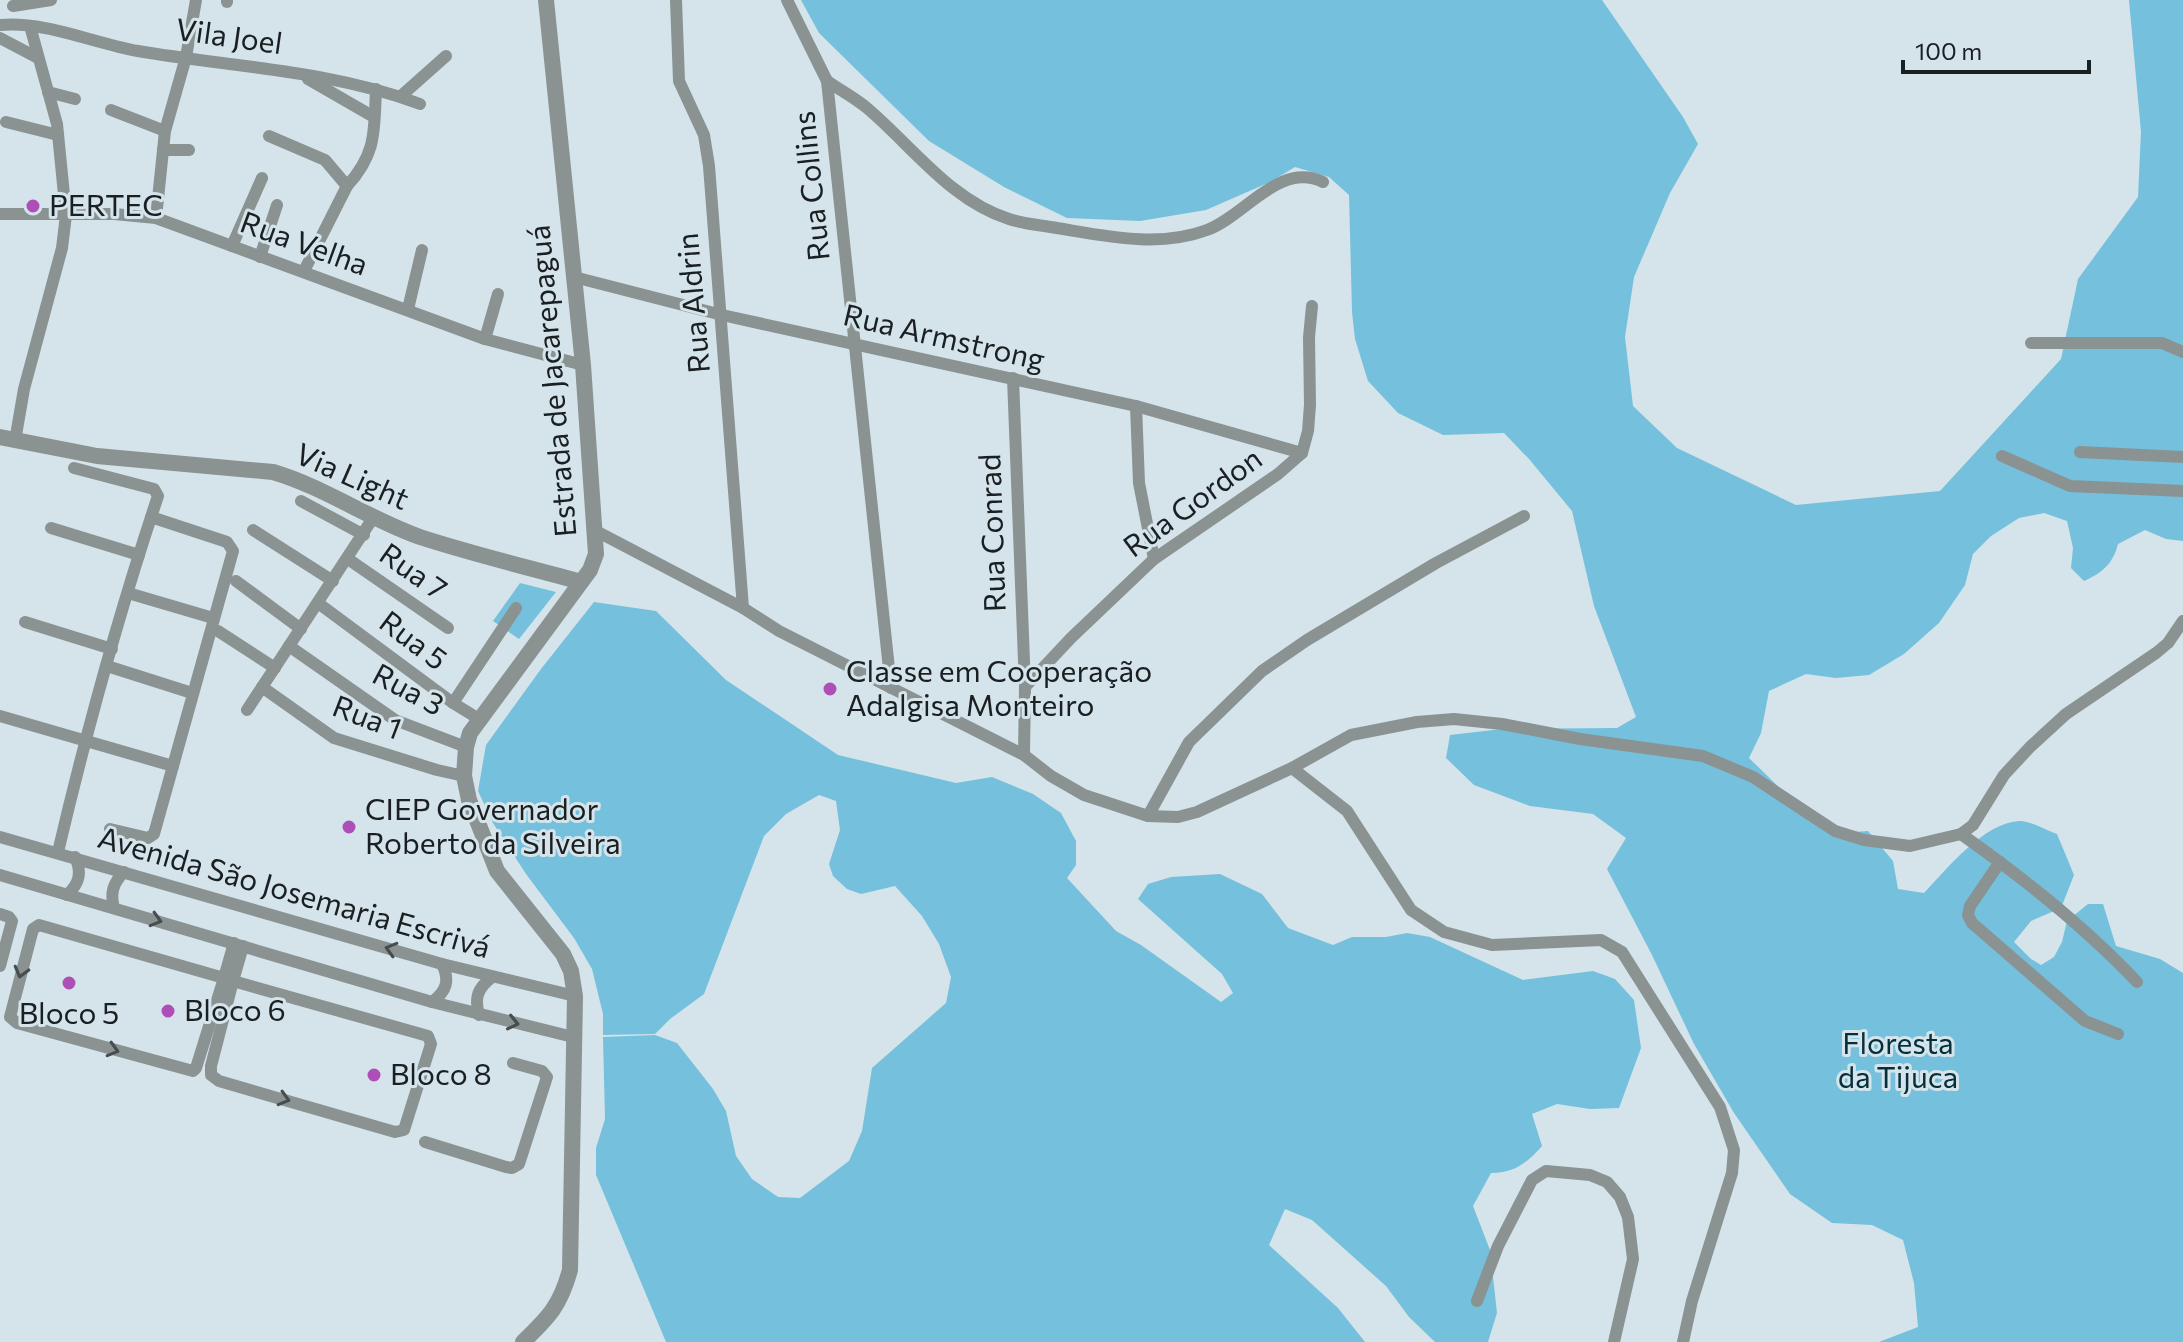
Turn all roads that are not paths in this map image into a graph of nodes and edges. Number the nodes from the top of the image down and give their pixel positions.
1 (51, 0) edge
2 (196, 0) edge
3 (546, 0) edge
4 (676, 0) edge
5 (787, 0) edge
6 (13, 3) edge
7 (15, 24) junction
8 (0, 25) edge
9 (30, 26) junction
10 (0, 38) edge
11 (446, 56) dead end
12 (186, 57) junction
13 (38, 58) junction
14 (298, 73) junction
15 (827, 81) junction
16 (376, 89) junction
17 (48, 92) junction
18 (401, 96) junction
19 (75, 99) dead end
20 (420, 104) dead end
21 (111, 110) dead end
22 (374, 117) junction
23 (6, 122) dead end
24 (165, 131) junction
25 (58, 135) junction
26 (269, 136) dead end
27 (163, 150) junction
28 (189, 150) dead end
29 (262, 178) dead end
30 (1323, 182) dead end
31 (347, 186) junction
32 (277, 205) dead end
33 (0, 214) edge
34 (66, 215) junction
35 (156, 218) junction
36 (232, 246) junction
37 (422, 250) dead end
38 (260, 257) junction
39 (304, 271) junction
40 (574, 277) junction
41 (498, 294) dead end
42 (1312, 306) dead end
43 (408, 309) junction
44 (722, 315) junction
45 (485, 339) junction
46 (2031, 343) dead end
47 (855, 344) junction
48 (2183, 352) edge
49 (583, 365) junction
50 (1013, 378) junction
51 (1136, 406) junction
52 (8, 439) edge
53 (2080, 452) dead end
54 (1302, 453) junction
55 (2002, 456) dead end
56 (2183, 457) edge
57 (74, 468) dead end
58 (2183, 491) edge
59 (301, 501) dead end
60 (1524, 516) dead end
61 (151, 517) junction
62 (373, 518) junction
63 (51, 528) dead end
64 (253, 530) dead end
65 (596, 531) junction
66 (364, 535) junction
67 (139, 555) junction
68 (348, 559) junction
69 (1154, 559) junction
70 (236, 581) dead end
71 (333, 581) junction
72 (581, 582) junction
73 (128, 593) junction
74 (318, 603) junction
75 (516, 608) dead end
76 (743, 608) junction
77 (213, 618) junction
78 (2183, 621) edge
79 (25, 622) dead end
80 (448, 628) dead end
81 (301, 629) junction
82 (218, 631) dead end
83 (289, 646) junction
84 (112, 649) junction
85 (107, 666) junction
86 (275, 668) junction
87 (262, 687) junction
88 (1025, 687) junction
89 (891, 688) junction
90 (192, 693) junction
91 (453, 703) junction
92 (247, 710) dead end
93 (0, 716) edge
94 (479, 719) junction
95 (86, 741) junction
96 (466, 747) junction
97 (1024, 755) junction
98 (173, 766) junction
99 (1292, 768) junction
100 (464, 776) junction
101 (1148, 816) junction
102 (110, 829) dead end
103 (1961, 834) junction
104 (0, 837) edge
105 (58, 852) junction
106 (75, 857) junction
107 (2000, 862) junction
108 (124, 872) junction
109 (0, 875) edge
110 (67, 895) junction
111 (114, 908) junction
112 (0, 914) edge
113 (239, 944) junction
114 (442, 964) junction
115 (0, 966) edge
116 (492, 977) junction
117 (229, 980) junction
118 (2137, 982) dead end
119 (575, 996) junction
120 (432, 1002) junction
121 (479, 1015) junction
122 (2118, 1034) dead end
123 (573, 1037) junction
124 (513, 1063) dead end
125 (574, 1081) junction
126 (546, 1082) junction
127 (425, 1142) dead end
128 (1477, 1301) dead end
129 (523, 1342) edge
130 (1614, 1342) edge
131 (1683, 1342) edge

1 - 6 street
2 - 12 street
3 - 40 street, Estrada de Jacarepaguá
4 - 44 street, Rua Aldrin
5 - 15 street
6 - 7 street
7 - 8 street, Vila Joel
7 - 9 street, Vila Joel
9 - 12 street, Vila Joel
9 - 13 street
10 - 13 street
11 - 18 street
12 - 14 street, Vila Joel
12 - 24 street
13 - 17 street
14 - 16 street, Vila Joel
14 - 22 street
15 - 30 street, Rua Collins
15 - 47 street, Rua Collins
16 - 18 street, Vila Joel
16 - 22 street
17 - 19 street
17 - 25 street
18 - 20 street, Vila Joel
21 - 24 street
22 - 31 street
23 - 25 street
24 - 27 street
25 - 34 street
26 - 31 street
27 - 28 street
27 - 35 street
29 - 36 street
31 - 39 street
32 - 38 street
33 - 34 street, Rua Velha
34 - 35 street, Rua Velha
34 - 52 street
35 - 36 street, Rua Velha
36 - 38 street, Rua Velha
37 - 43 street
38 - 39 street, Rua Velha
39 - 43 street, Rua Velha
40 - 44 street, Rua Armstrong
40 - 49 street, Estrada de Jacarepaguá
41 - 45 street
42 - 54 street, Rua Gordon
43 - 45 street, Rua Velha
44 - 47 street, Rua Armstrong
44 - 76 street, Rua Aldrin
45 - 49 street, Rua Velha
46 - 48 street
47 - 50 street, Rua Armstrong
47 - 89 street, Rua Collins
49 - 65 street, Estrada de Jacarepaguá
50 - 51 street, Rua Armstrong
50 - 88 street, Rua Conrad
51 - 54 street, Rua Armstrong
51 - 69 street
52 - 62 street, Via Light
53 - 56 street
54 - 69 street, Rua Gordon
55 - 58 street
57 - 61 street
59 - 66 street
60 - 101 street
61 - 67 street
61 - 77 street
62 - 66 street
62 - 72 street, Via Light
63 - 67 street
64 - 71 street
65 - 72 street, Estrada de Jacarepaguá
65 - 76 street
66 - 68 street
67 - 73 street
68 - 71 street
68 - 80 street, Rua 7
69 - 88 street, Rua Gordon
70 - 81 street
71 - 74 street
72 - 94 street, Estrada de Jacarepaguá
73 - 77 street
73 - 84 street
74 - 81 street
74 - 91 street, Rua 5
75 - 91 street
76 - 89 street
77 - 90 street
78 - 103 street
79 - 84 street
81 - 83 street
82 - 86 street
83 - 86 street
83 - 96 street, Rua 3
84 - 85 street
85 - 90 street
85 - 95 street
86 - 87 street
87 - 92 street
87 - 100 street, Rua 1
88 - 97 street
89 - 97 street
90 - 98 street
91 - 94 street, Rua 5
93 - 95 street
94 - 96 street, Estrada de Jacarepaguá
95 - 98 street
95 - 105 street
96 - 100 street, Estrada de Jacarepaguá
97 - 101 street
98 - 102 street
99 - 101 street
99 - 103 street
99 - 131 street
100 - 119 street, Estrada de Jacarepaguá
103 - 107 street
104 - 105 street, Avenida São Josemaria Escrivá
105 - 106 street, Avenida São Josemaria Escrivá
106 - 108 street, Avenida São Josemaria Escrivá
106 - 110 street
107 - 118 street
107 - 122 street
108 - 111 street
114 -> 108 street, Avenida São Josemaria Escrivá
109 - 110 street
110 - 111 street
111 -> 113 street
112 - 115 street
113 - 117 street
113 - 120 street
114 - 116 street, Avenida São Josemaria Escrivá
114 - 120 street
116 - 119 street, Avenida São Josemaria Escrivá
116 - 121 street
117 -> 117 street
117 -> 117 street
119 - 123 street, Estrada de Jacarepaguá
120 - 121 street
121 -> 123 street
123 - 125 street, Estrada de Jacarepaguá
124 - 126 street
125 - 126 street
125 - 129 street, Estrada de Jacarepaguá
126 - 127 street
128 - 130 street

